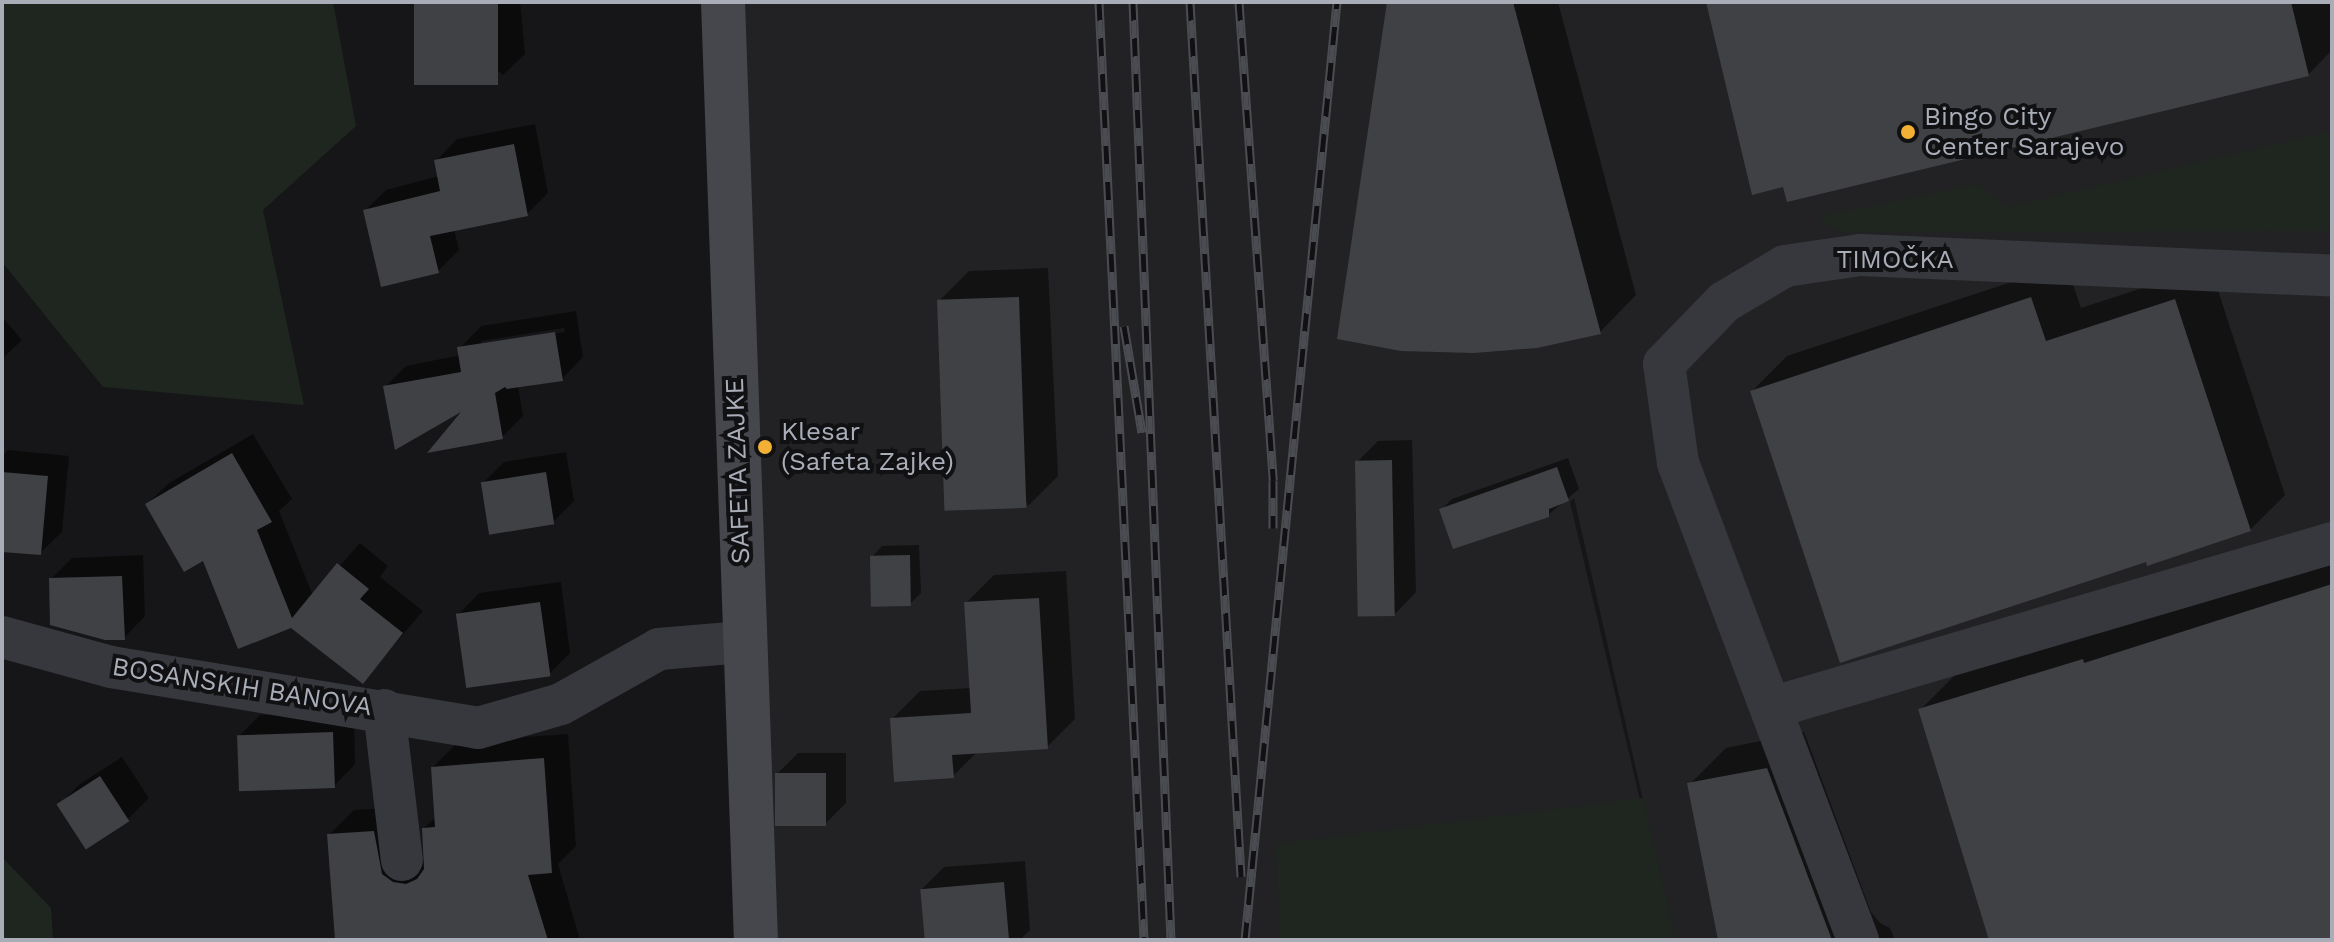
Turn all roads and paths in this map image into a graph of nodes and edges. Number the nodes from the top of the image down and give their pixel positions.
1 (723, 2) edge
2 (2332, 276) edge
3 (2332, 543) edge
4 (2, 637) edge
5 (743, 642) junction
6 (1771, 708) junction
7 (384, 710) junction
8 (402, 860) dead end
9 (756, 940) edge
10 (1858, 940) edge

1 - 5 main road, SAFETA ZAJKE
2 - 6 street, TIMOČKA
3 - 6 street
4 - 7 street, BOSANSKIH BANOVA
5 - 7 street
5 - 9 main road, SAFETA ZAJKE
6 - 10 street, TIMOČKA
7 - 8 street, BOSANSKIH BANOVA

